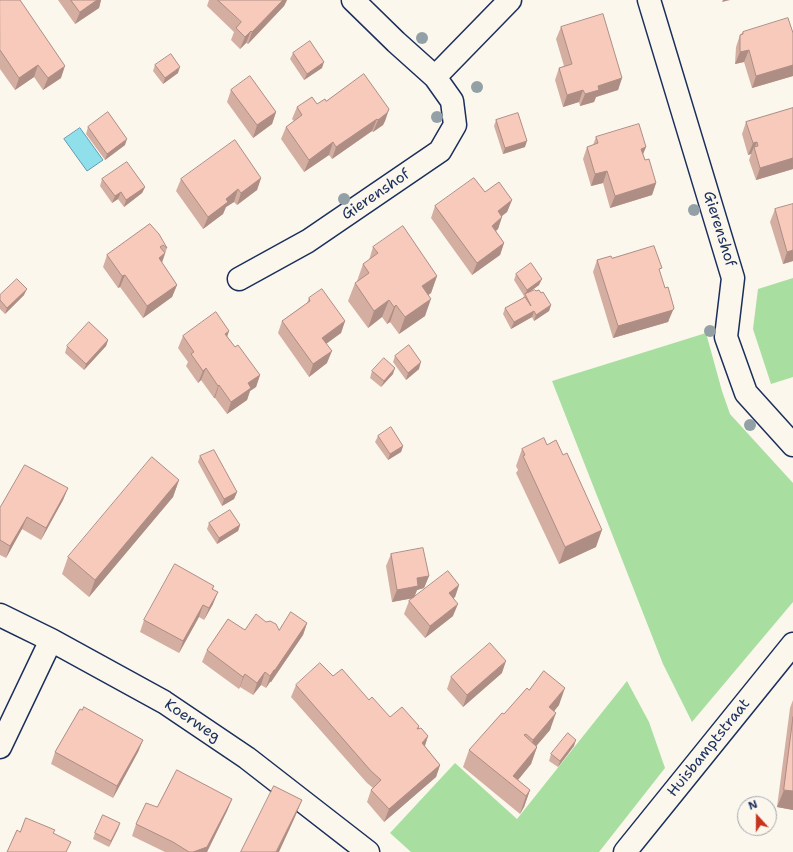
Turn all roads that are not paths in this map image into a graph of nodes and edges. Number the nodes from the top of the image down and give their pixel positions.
1 (353, 0) edge
2 (510, 0) edge
3 (649, 0) edge
4 (435, 77) junction
5 (239, 279) dead end
6 (793, 444) edge
7 (0, 615) edge
8 (51, 640) junction
9 (793, 644) edge
10 (0, 747) edge
11 (368, 852) edge
12 (625, 852) edge

1 - 4 street, Gierenshof
2 - 4 street
3 - 6 street, Gierenshof
4 - 5 street, Gierenshof
7 - 8 street, Koerweg
8 - 10 street
8 - 11 street, Koerweg
9 - 12 street, Huisbamptstraat

